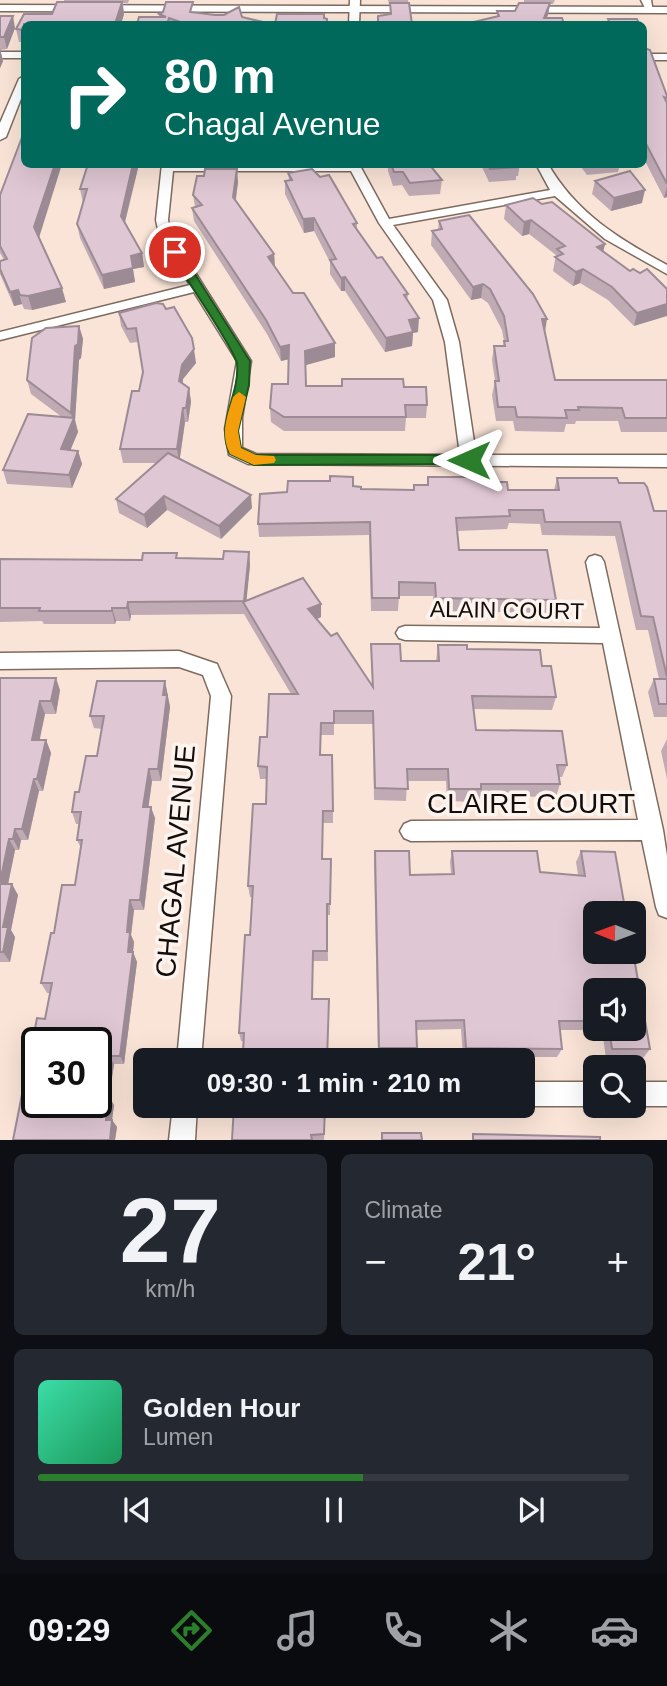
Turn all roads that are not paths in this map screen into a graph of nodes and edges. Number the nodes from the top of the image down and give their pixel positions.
1 (355, 5) edge
2 (648, 5) edge
3 (4, 6) edge
4 (667, 10) edge
5 (0, 55) edge
6 (21, 55) edge
7 (647, 57) edge
8 (667, 57) edge
9 (21, 86) edge
10 (0, 137) edge
11 (168, 168) edge
12 (354, 168) edge
13 (544, 168) edge
14 (558, 192) junction
15 (385, 223) junction
16 (667, 270) edge
17 (196, 288) junction
18 (0, 336) edge
19 (469, 460) junction
20 (667, 461) edge
21 (595, 562) dead end
22 (405, 633) dead end
23 (608, 636) junction
24 (0, 661) edge
25 (652, 830) junction
26 (411, 831) dead end
27 (667, 907) edge
28 (190, 1048) edge
29 (535, 1094) edge
30 (583, 1094) edge
31 (646, 1094) edge
32 (667, 1094) edge
33 (184, 1118) edge
34 (182, 1140) edge

1 - 2 street
1 - 3 street
2 - 4 street
5 - 6 street
7 - 8 street
9 - 10 street
11 - 17 street
12 - 15 street
13 - 14 street
14 - 15 street
14 - 16 street
15 - 19 street
17 - 18 street
17 - 19 street
19 - 20 street
21 - 23 street
22 - 23 street, ALAIN COURT
23 - 25 street
24 - 28 street, CHAGAL AVENUE
25 - 26 street, CLAIRE COURT
25 - 27 street
29 - 30 street
31 - 32 street
33 - 34 street

